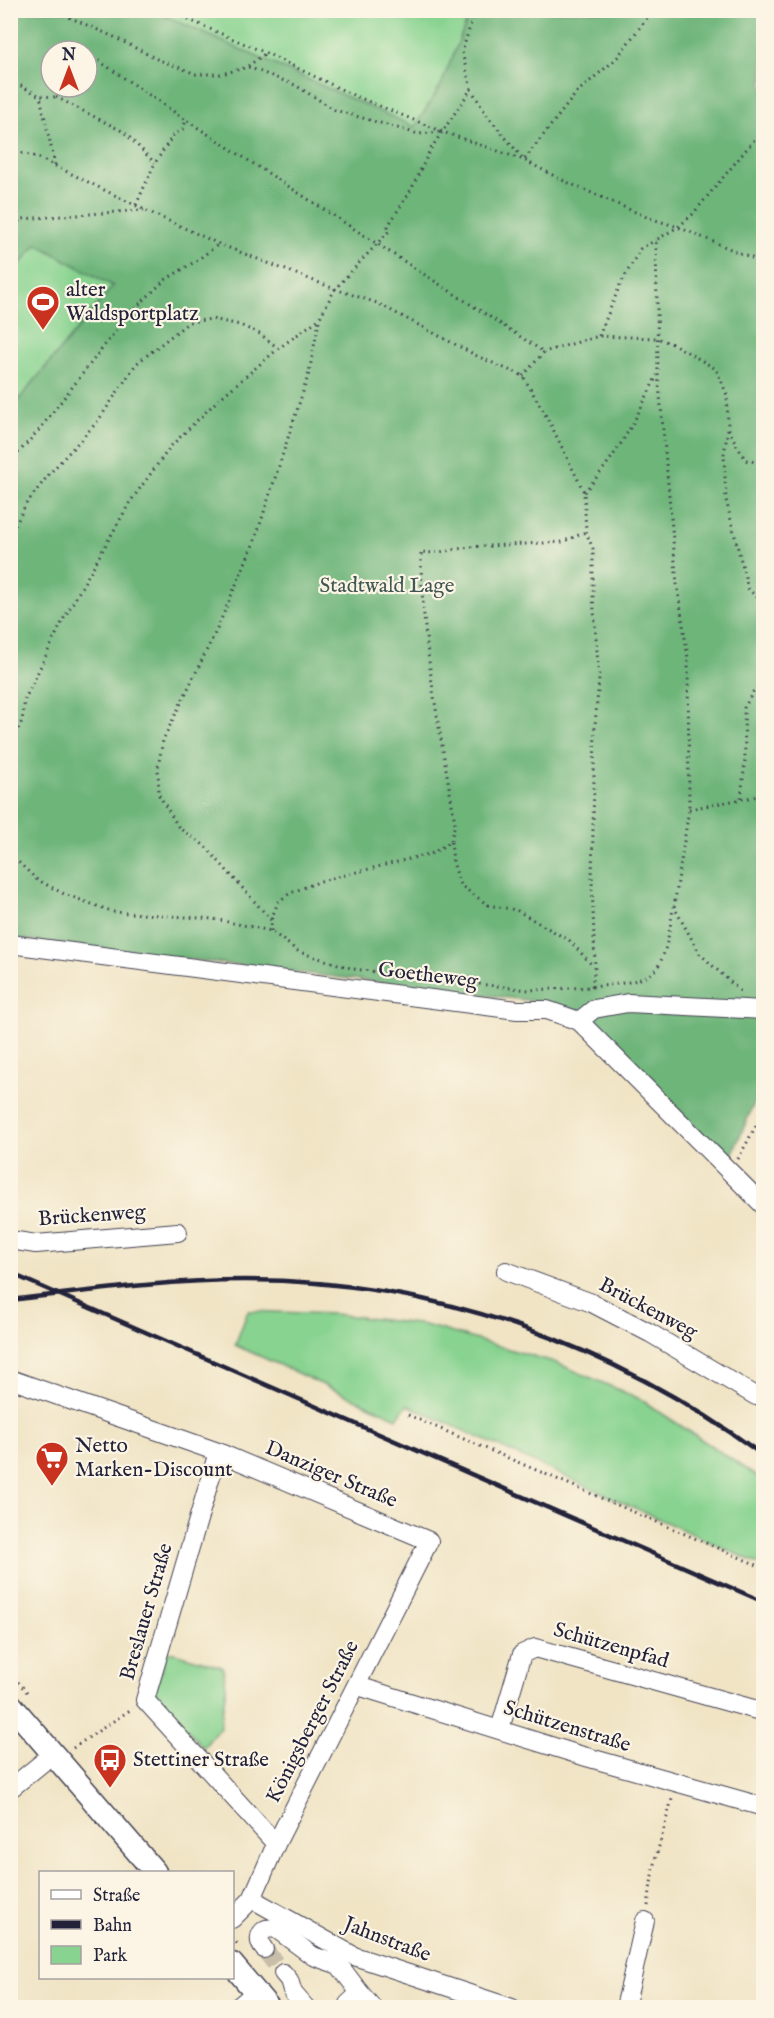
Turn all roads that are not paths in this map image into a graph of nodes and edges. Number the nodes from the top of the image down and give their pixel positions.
1 (10, 944) edge
2 (757, 1010) edge
3 (579, 1021) junction
4 (764, 1206) edge
5 (178, 1232) dead end
6 (10, 1240) edge
7 (506, 1271) dead end
8 (10, 1379) edge
9 (764, 1396) edge
10 (218, 1452) junction
11 (429, 1541) joint
12 (358, 1686) junction
13 (10, 1704) edge
14 (764, 1712) edge
15 (500, 1729) junction
16 (55, 1756) junction
17 (10, 1789) edge
18 (764, 1807) edge
19 (276, 1844) junction
20 (154, 1871) edge
21 (252, 1899) junction
22 (234, 1917) edge
23 (645, 1921) dead end
24 (264, 1949) dead end
25 (234, 1966) edge
26 (283, 1973) tunnel mouth
27 (262, 2000) edge
28 (350, 2003) edge
29 (237, 2007) edge
30 (306, 2007) edge
31 (373, 2007) edge
32 (512, 2007) edge
33 (625, 2007) edge

1 - 3 street, Goetheweg
2 - 3 street
3 - 4 street, Goetheweg
5 - 6 street, Brückenweg
7 - 9 street, Brückenweg
8 - 10 street, Danziger Straße
10 - 11 street, Danziger Straße
10 - 19 street, Breslauer Straße
11 - 12 street, Königsberger Straße
12 - 15 street, Schützenstraße
12 - 19 street, Königsberger Straße
13 - 16 main road
14 - 15 street, Schützenpfad
15 - 18 street, Schützenstraße
16 - 17 street
16 - 20 main road
19 - 21 street, Königsberger Straße
21 - 22 street, Königsberger Straße
21 - 32 street, Jahnstraße
23 - 33 street
24 - 28 street
25 - 27 main road
26 - 30 street
27 - 29 street
28 - 31 street

